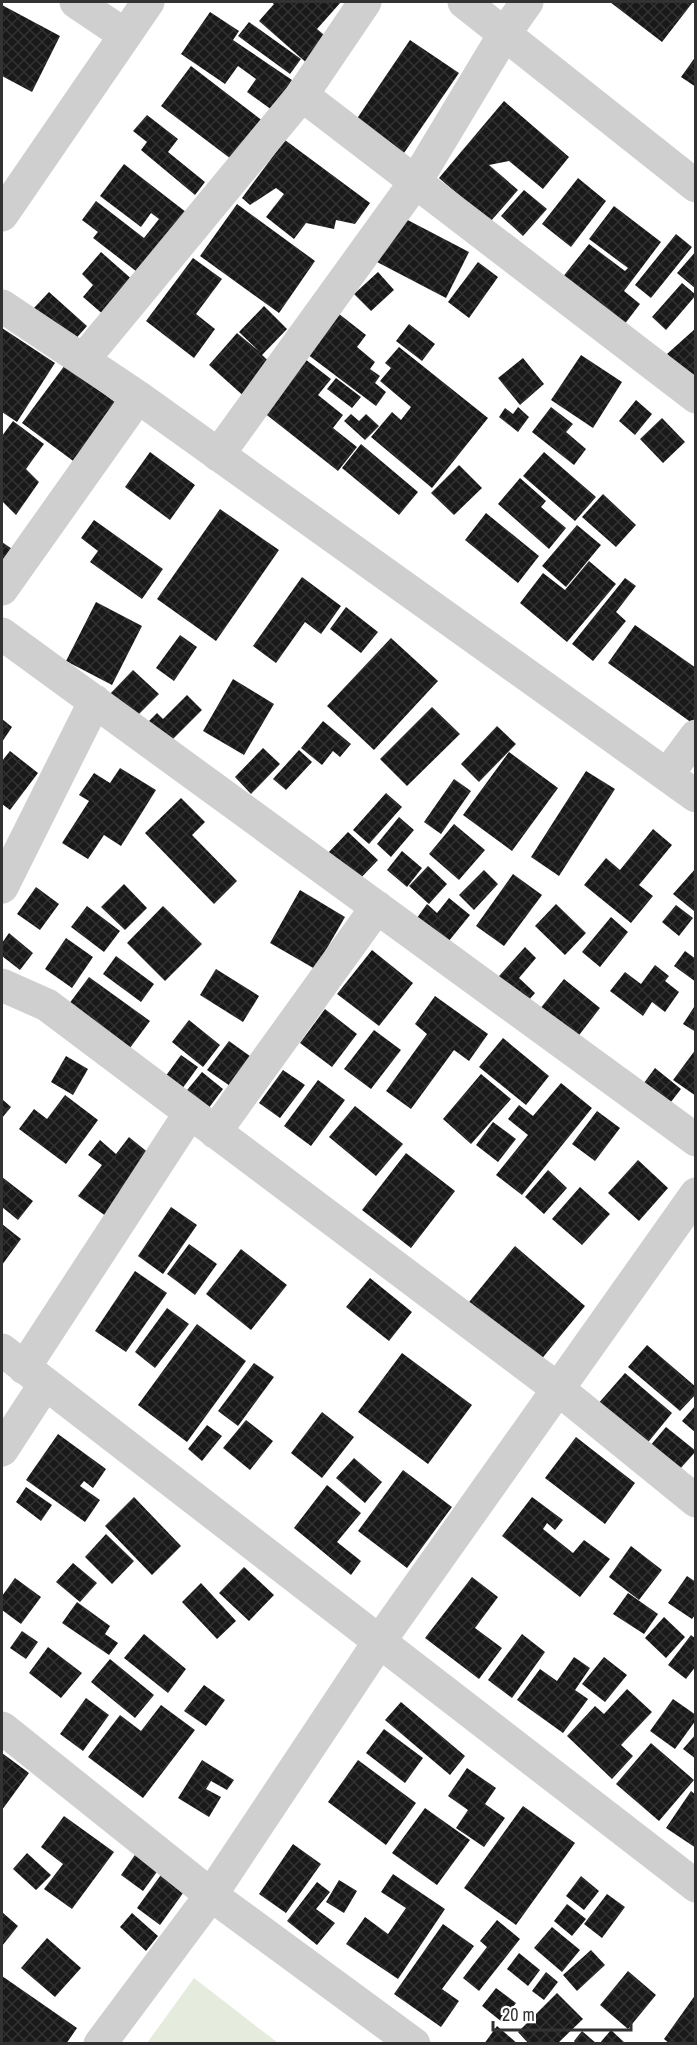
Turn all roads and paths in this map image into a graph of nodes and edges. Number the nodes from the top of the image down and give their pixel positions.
1 (76, 2) edge
2 (148, 2) edge
3 (364, 2) edge
4 (464, 2) edge
5 (526, 2) edge
6 (505, 33) junction
7 (125, 35) junction
8 (302, 95) junction
9 (416, 181) junction
10 (696, 186) edge
11 (2, 215) edge
12 (2, 306) edge
13 (83, 360) junction
14 (138, 397) junction
15 (696, 397) edge
16 (218, 454) junction
17 (2, 589) edge
18 (2, 634) edge
19 (94, 701) junction
20 (696, 736) edge
21 (667, 775) junction
22 (696, 796) edge
23 (2, 887) edge
24 (377, 907) junction
25 (2, 985) edge
26 (203, 1122) junction
27 (696, 1140) edge
28 (696, 1194) edge
29 (24, 1367) edge
30 (558, 1389) junction
31 (2, 1450) edge
32 (696, 1501) edge
33 (379, 1642) junction
34 (2, 1728) edge
35 (696, 1886) edge
36 (211, 1895) junction
37 (100, 2043) edge
38 (414, 2043) edge

1 - 7 street
2 - 7 street
3 - 8 street
4 - 6 street
5 - 6 street
6 - 9 street
6 - 10 street
7 - 11 street
8 - 9 street
8 - 13 street
9 - 15 street
9 - 16 street
12 - 13 street
13 - 14 street
14 - 16 street
14 - 17 street
16 - 21 street
18 - 19 street
19 - 23 street
19 - 24 street
20 - 21 street
21 - 22 street
24 - 26 street
24 - 27 street
25 - 26 street
26 - 29 street
26 - 30 street
28 - 30 street
29 - 31 street
29 - 33 street
30 - 32 street
30 - 33 street
33 - 35 street
33 - 36 street
34 - 36 street
36 - 37 street
36 - 38 street

